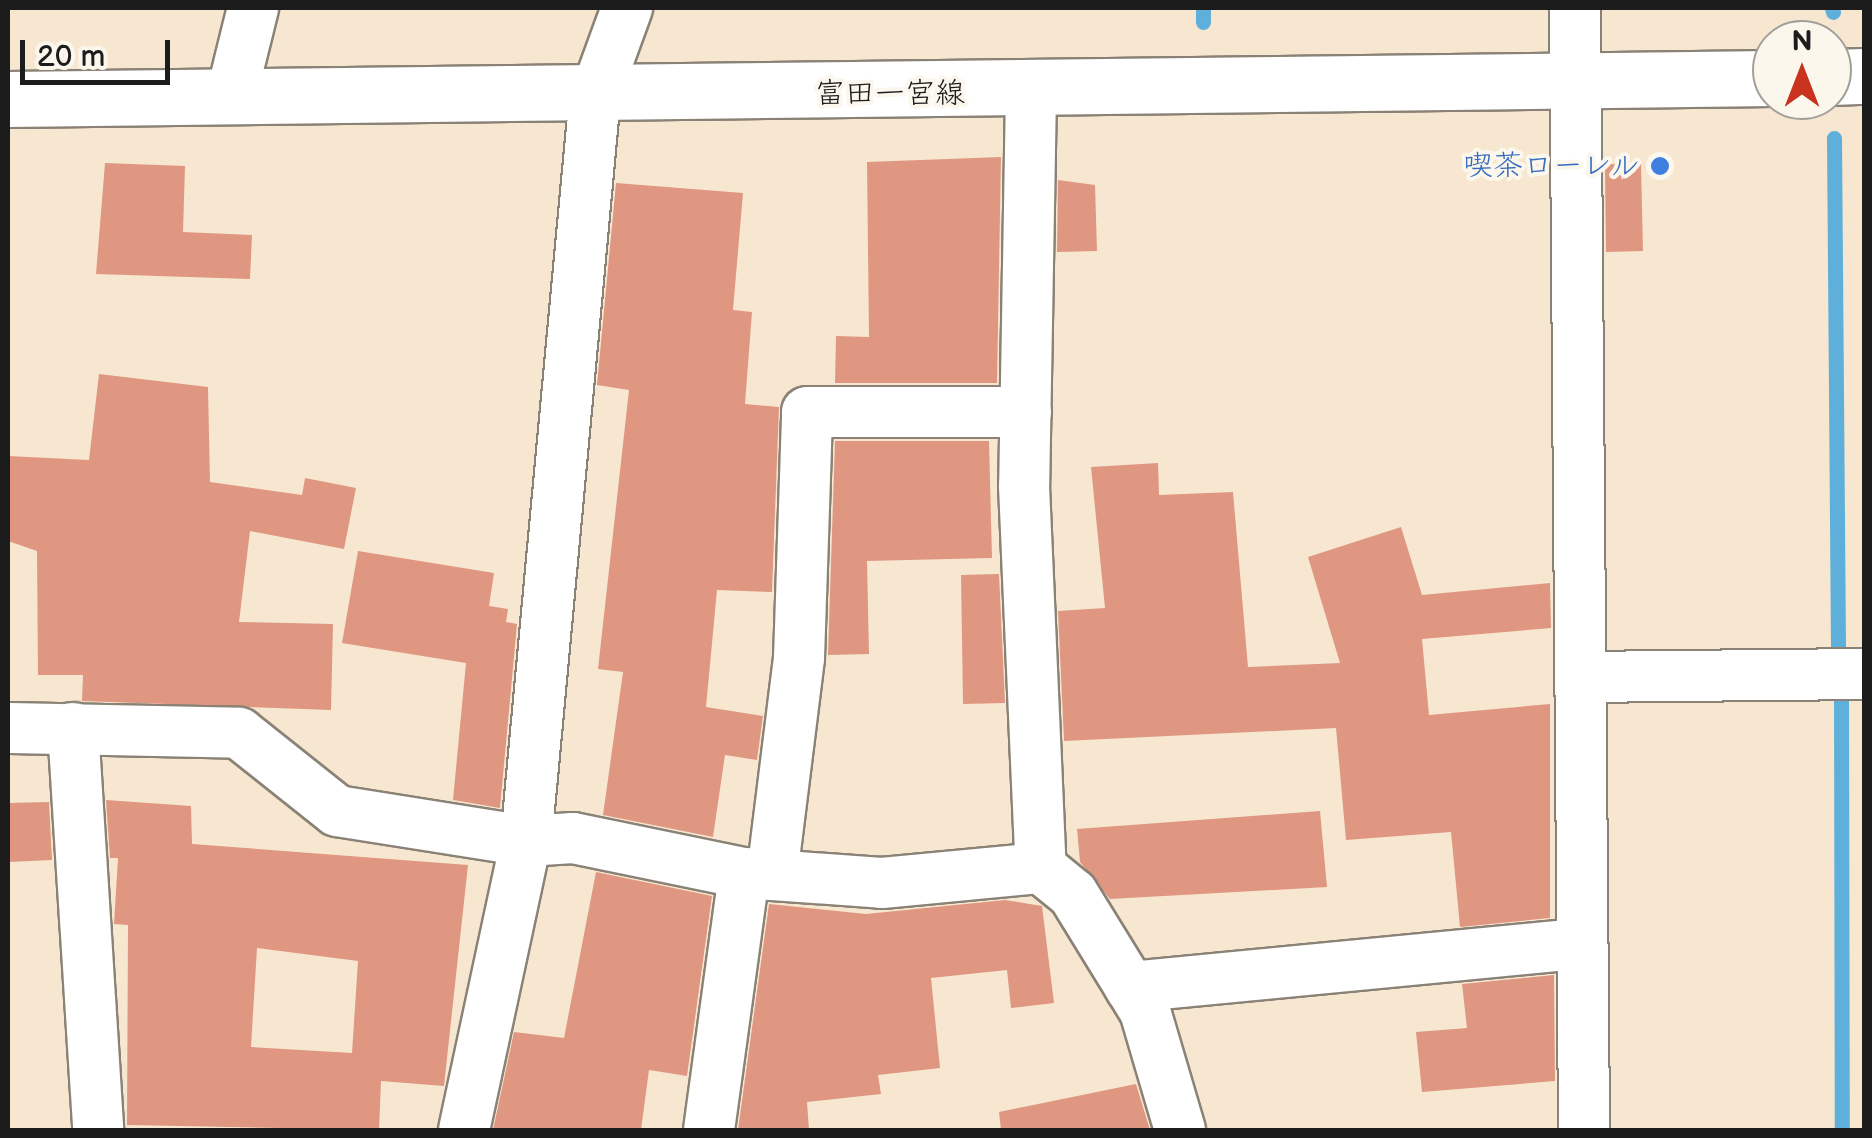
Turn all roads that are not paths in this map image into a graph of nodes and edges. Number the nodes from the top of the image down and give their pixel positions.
1 (253, 8) edge
2 (627, 8) edge
3 (1574, 8) edge
4 (1752, 78) edge
5 (1576, 82) junction
6 (232, 93) junction
7 (1031, 93) junction
8 (594, 96) junction
9 (8, 99) edge
10 (1026, 412) junction
11 (1864, 674) edge
12 (1580, 677) junction
13 (8, 728) edge
14 (73, 728) junction
15 (526, 841) junction
16 (1041, 868) junction
17 (758, 874) junction
18 (1580, 944) junction
19 (1130, 987) junction
20 (98, 1130) edge
21 (464, 1130) edge
22 (709, 1130) edge
23 (1180, 1130) edge
24 (1584, 1130) edge

1 - 6 street
2 - 8 street
3 - 5 street
4 - 5 main road, 富田一宮線
5 - 7 main road, 富田一宮線
5 - 12 street
6 - 8 main road, 富田一宮線
6 - 9 main road, 富田一宮線
7 - 8 main road, 富田一宮線
7 - 10 street
8 - 15 street
10 - 16 street
10 - 17 street
11 - 12 street
12 - 18 street
13 - 14 street
14 - 15 street
14 - 20 street
15 - 17 street
15 - 21 street
16 - 17 street
16 - 19 street
17 - 22 street
18 - 19 street
18 - 24 street
19 - 23 street

